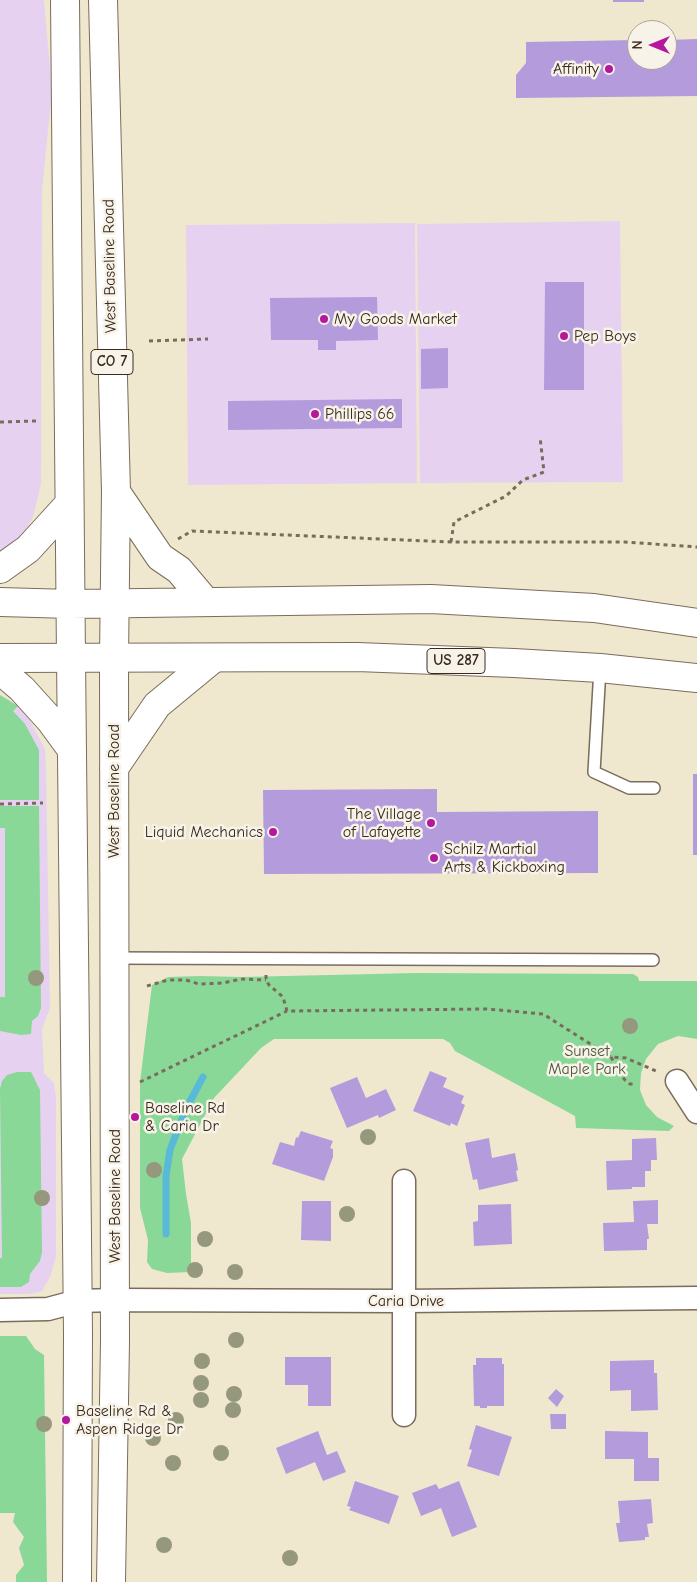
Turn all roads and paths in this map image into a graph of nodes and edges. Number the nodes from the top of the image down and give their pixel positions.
1 (65, 0) edge
2 (103, 0) edge
3 (208, 339) dead end
4 (149, 340) dead end
5 (36, 421) dead end
6 (0, 422) edge
7 (540, 437) dead end
8 (116, 492) junction
9 (69, 504) junction
10 (174, 541) dead end
11 (451, 542) junction
12 (697, 547) edge
13 (0, 569) edge
14 (0, 602) edge
15 (114, 602) junction
16 (206, 602) junction
17 (71, 604) junction
18 (697, 623) edge
19 (0, 658) edge
20 (71, 658) junction
21 (114, 658) junction
22 (214, 658) junction
23 (600, 668) junction
24 (0, 670) edge
25 (697, 678) edge
26 (72, 750) junction
27 (114, 768) junction
28 (654, 788) dead end
29 (43, 803) dead end
30 (0, 804) edge
31 (114, 958) junction
32 (265, 958) junction
33 (653, 960) dead end
34 (266, 980) junction
35 (147, 986) dead end
36 (287, 1011) junction
37 (611, 1057) junction
38 (677, 1081) joint
39 (635, 1084) dead end
40 (133, 1085) dead end
41 (697, 1112) edge
42 (404, 1180) dead end
43 (697, 1298) edge
44 (115, 1300) junction
45 (78, 1301) junction
46 (404, 1301) junction
47 (0, 1310) edge
48 (404, 1414) dead end
49 (77, 1582) edge
50 (111, 1582) edge

1 - 9 main road, CO 7
2 - 8 main road, West Baseline Road / CO 7
3 - 4 path
5 - 6 path
7 - 11 path
8 - 15 main road, West Baseline Road / CO 7
8 - 16 main road
9 - 13 main road
9 - 17 main road
10 - 11 path
11 - 12 path
14 - 17 main road
15 - 16 main road
15 - 17 main road
15 - 21 main road, West Baseline Road / CO 7
16 - 18 main road
17 - 20 main road
19 - 20 main road, US 287
20 - 21 main road, US 287
20 - 26 main road
21 - 22 main road, US 287
21 - 27 main road, West Baseline Road
22 - 23 main road, US 287
22 - 27 main road
23 - 25 main road, US 287
23 - 28 lane
24 - 26 main road
26 - 45 main road
27 - 31 main road, West Baseline Road
29 - 30 path
31 - 32 lane
31 - 44 main road, West Baseline Road
32 - 33 lane
32 - 34 path
34 - 35 path
34 - 36 path
36 - 37 path
36 - 40 path
37 - 38 path
37 - 39 path
38 - 41 street
42 - 46 street
43 - 46 street, Caria Drive
44 - 45 street, Caria Drive
44 - 46 street, Caria Drive
44 - 50 main road, West Baseline Road
45 - 47 street, Caria Drive
45 - 49 main road
46 - 48 street

